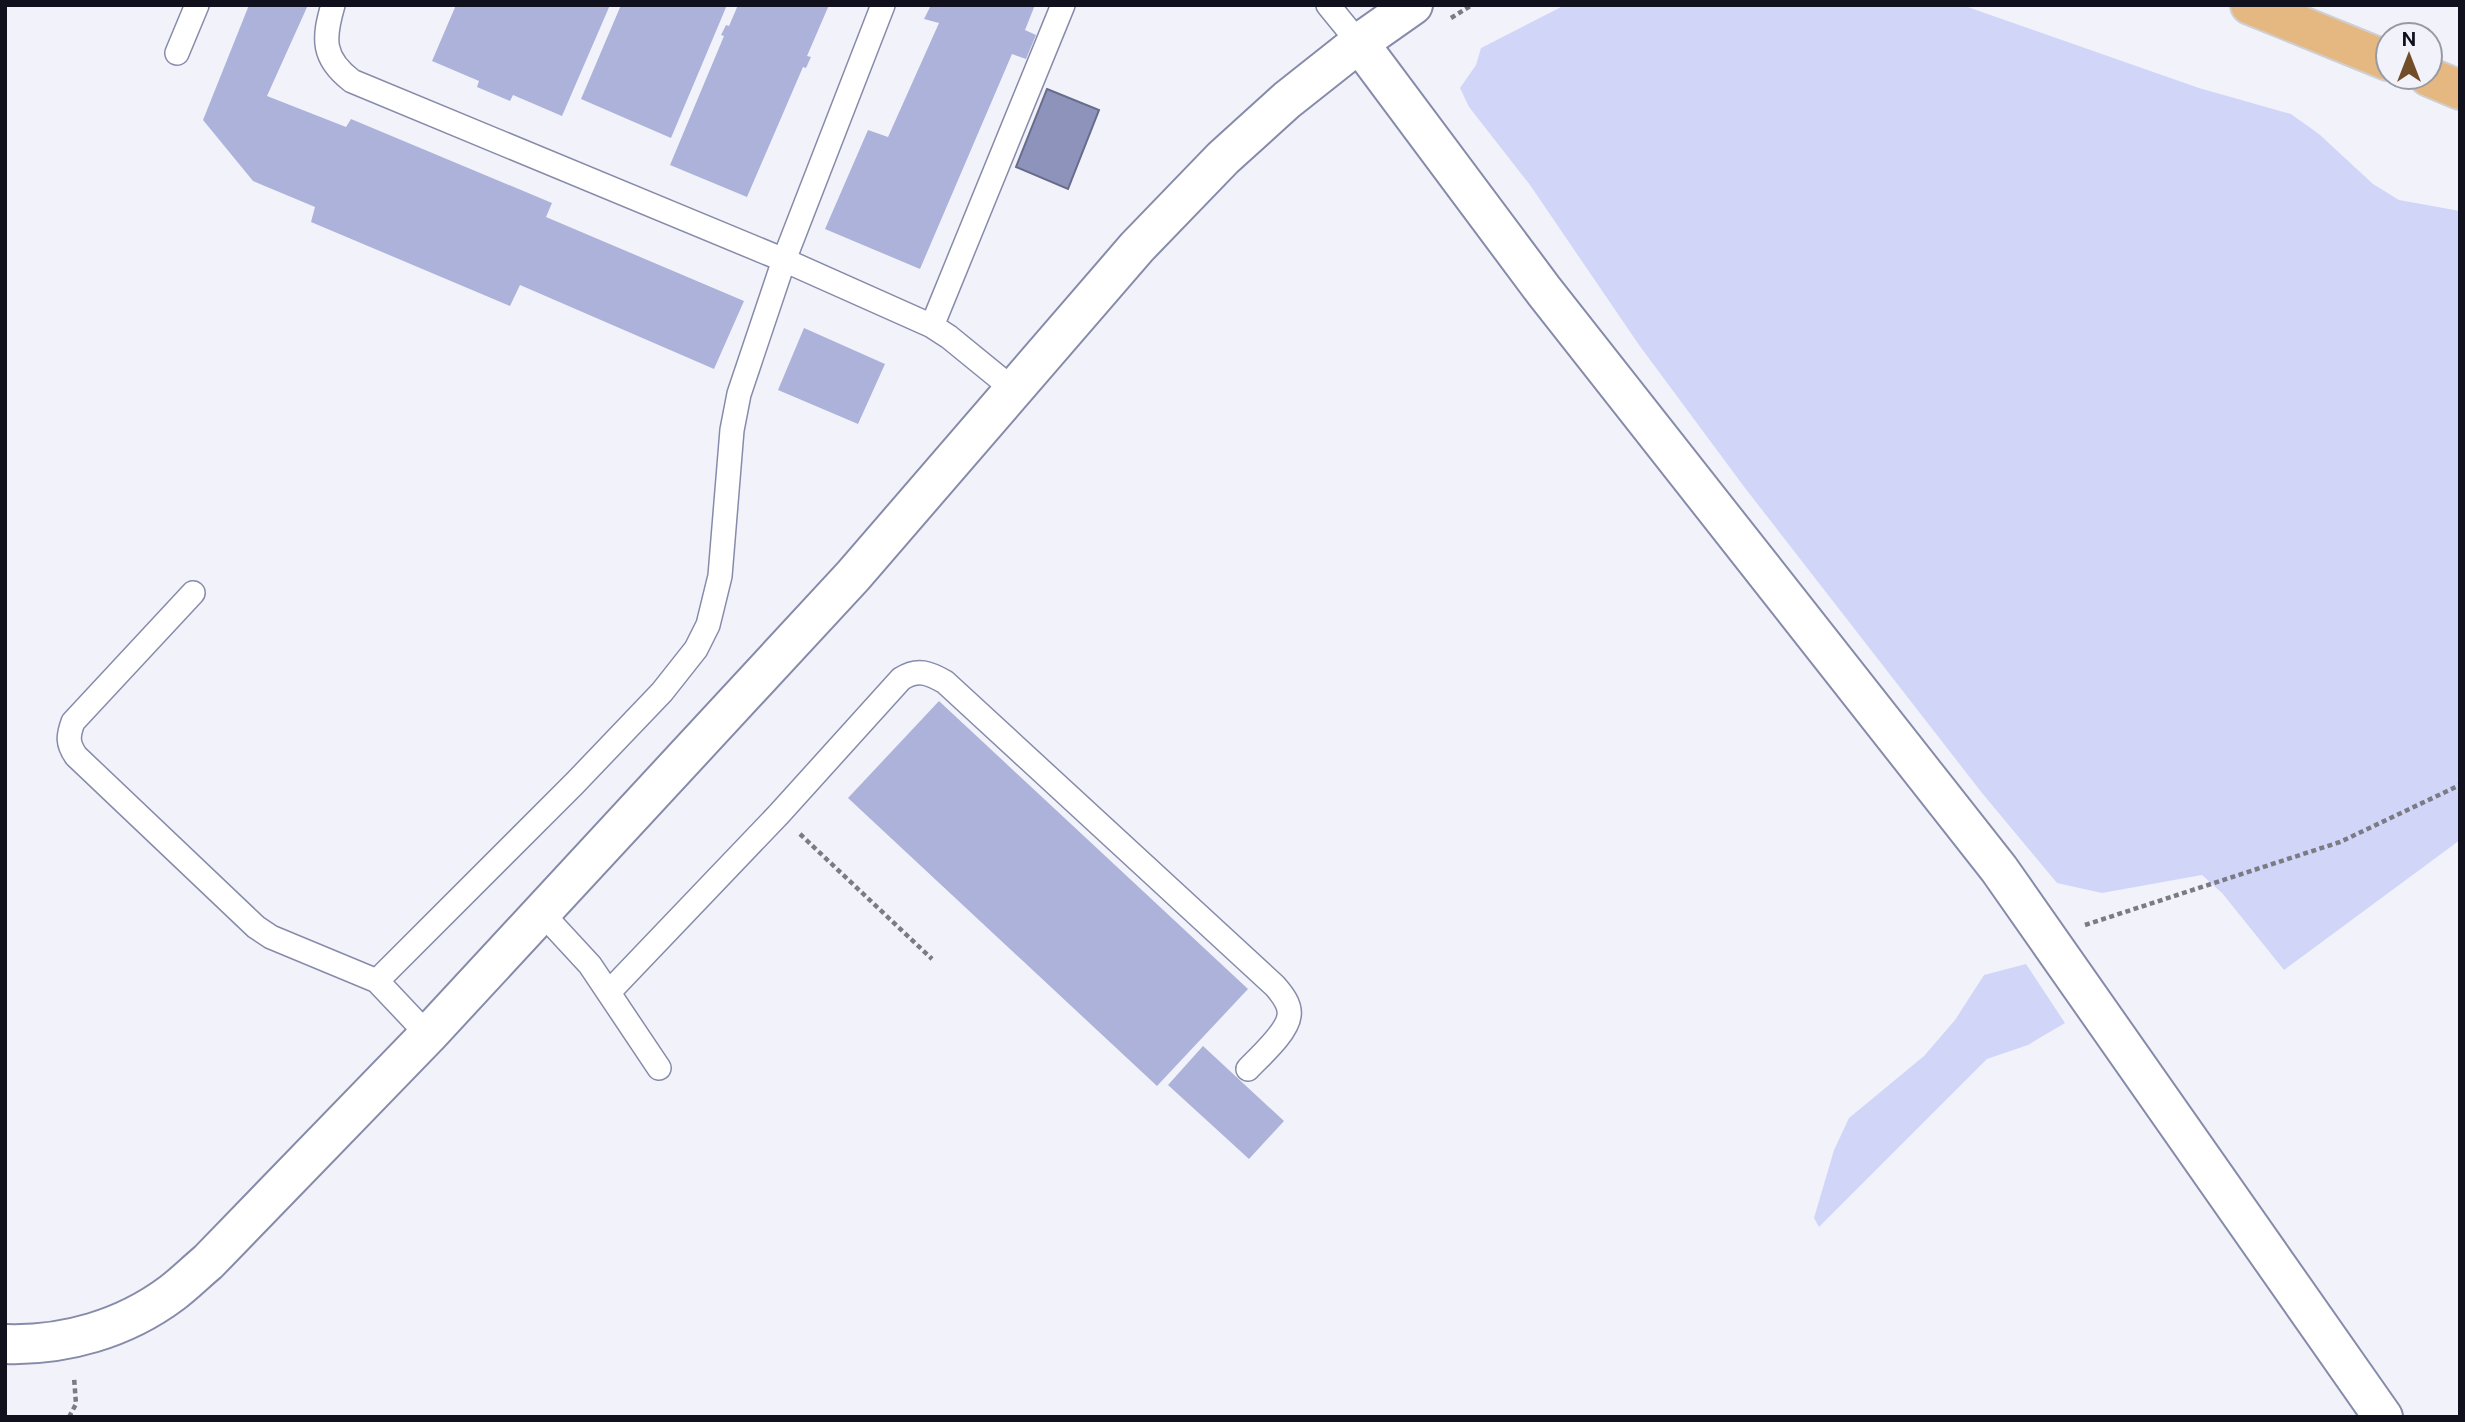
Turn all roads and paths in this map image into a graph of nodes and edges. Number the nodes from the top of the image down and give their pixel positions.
1 (197, 5) edge
2 (333, 5) edge
3 (883, 5) edge
4 (1063, 5) edge
5 (1328, 5) edge
6 (1413, 5) edge
7 (2250, 5) edge
8 (1359, 43) junction
9 (177, 53) dead end
10 (2374, 55) edge
11 (784, 260) junction
12 (932, 326) junction
13 (1014, 390) junction
14 (193, 593) dead end
15 (2460, 785) edge
16 (779, 814) junction
17 (541, 912) junction
18 (2048, 937) junction
19 (932, 959) dead end
20 (377, 981) junction
21 (609, 992) junction
22 (428, 1035) junction
23 (659, 1068) dead end
24 (1248, 1069) dead end
25 (5, 1345) edge
26 (2383, 1417) edge

1 - 9 lane
2 - 11 lane
3 - 11 lane
4 - 12 lane
5 - 8 lane
6 - 8 street
7 - 10 main road
8 - 13 street
8 - 18 street
11 - 12 lane
11 - 20 lane
12 - 13 lane
13 - 17 street
14 - 20 lane
15 - 18 path
16 - 19 path
16 - 21 lane
16 - 24 lane
17 - 21 lane
17 - 22 street
18 - 26 street
20 - 22 lane
21 - 23 lane
22 - 25 street

